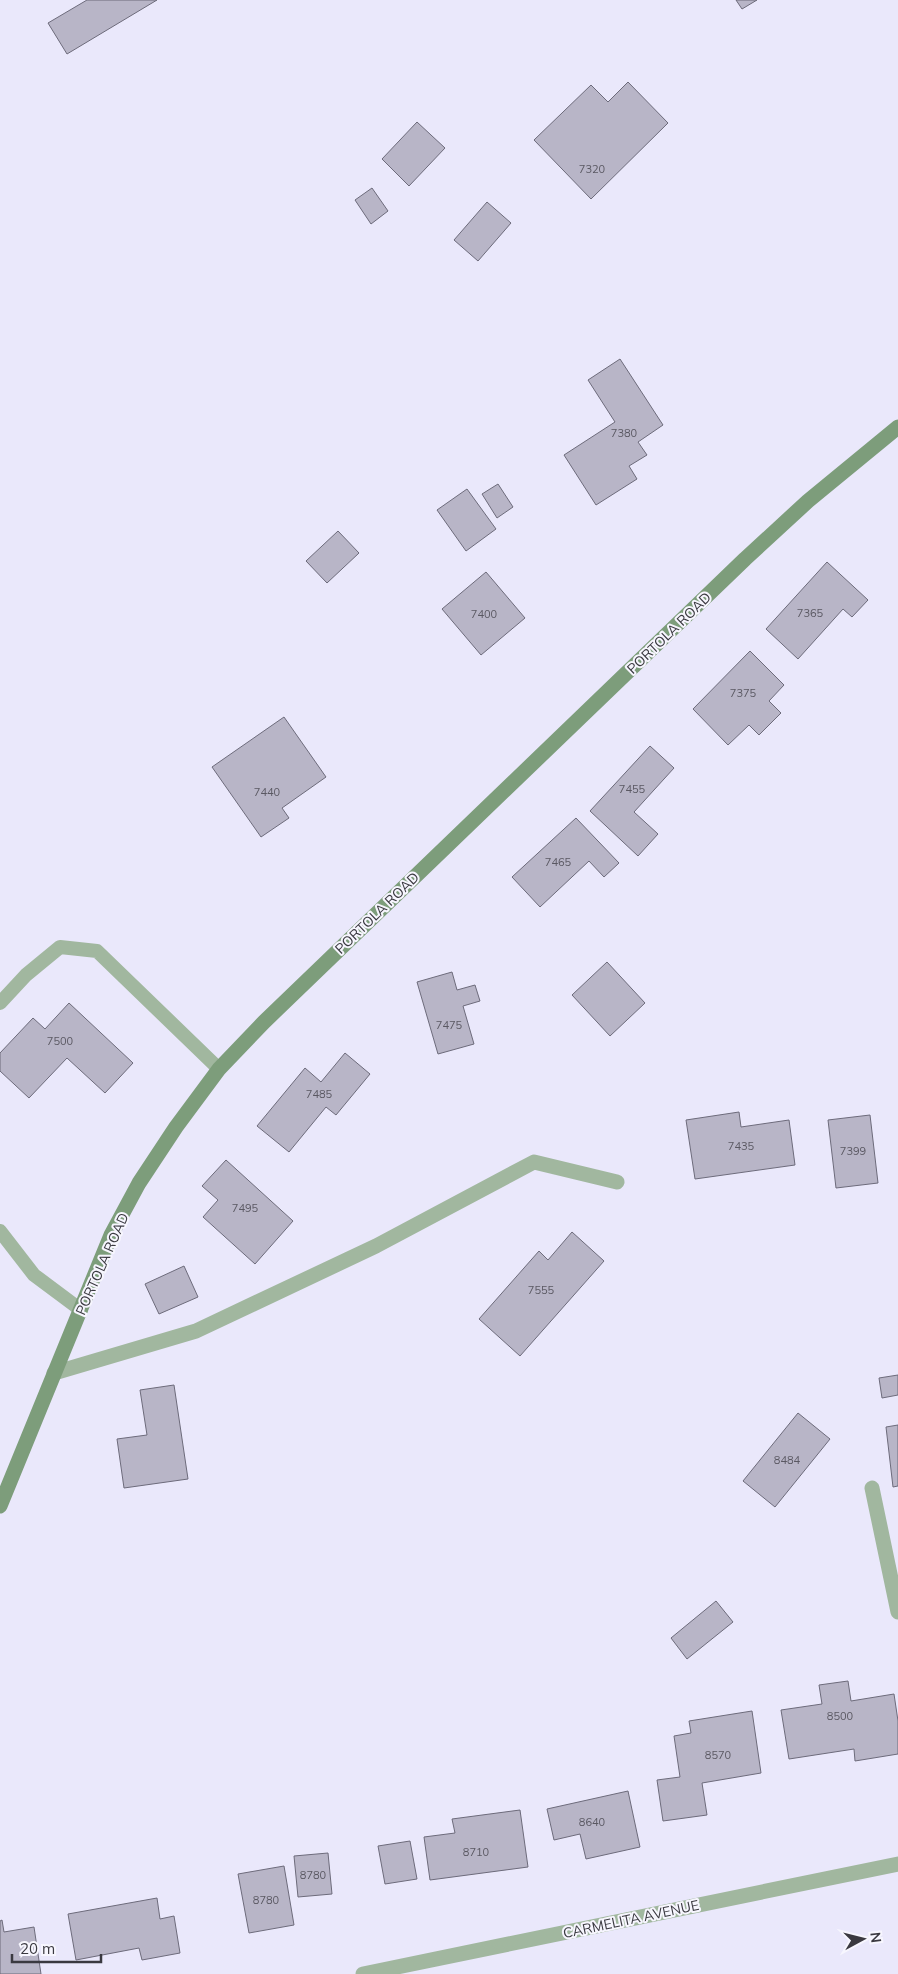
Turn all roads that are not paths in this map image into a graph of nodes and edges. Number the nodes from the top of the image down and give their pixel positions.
1 (898, 427) edge
2 (0, 1004) edge
3 (219, 1069) junction
4 (617, 1182) dead end
5 (0, 1231) edge
6 (81, 1310) junction
7 (54, 1373) junction
8 (872, 1488) dead end
9 (0, 1506) edge
10 (898, 1612) edge
11 (898, 1864) edge
12 (363, 1974) edge

1 - 3 street, PORTOLA ROAD
2 - 3 lane
3 - 6 street, PORTOLA ROAD
4 - 7 street
5 - 6 lane
6 - 7 street, PORTOLA ROAD
7 - 9 street, PORTOLA ROAD
8 - 10 street
11 - 12 street, CARMELITA AVENUE

